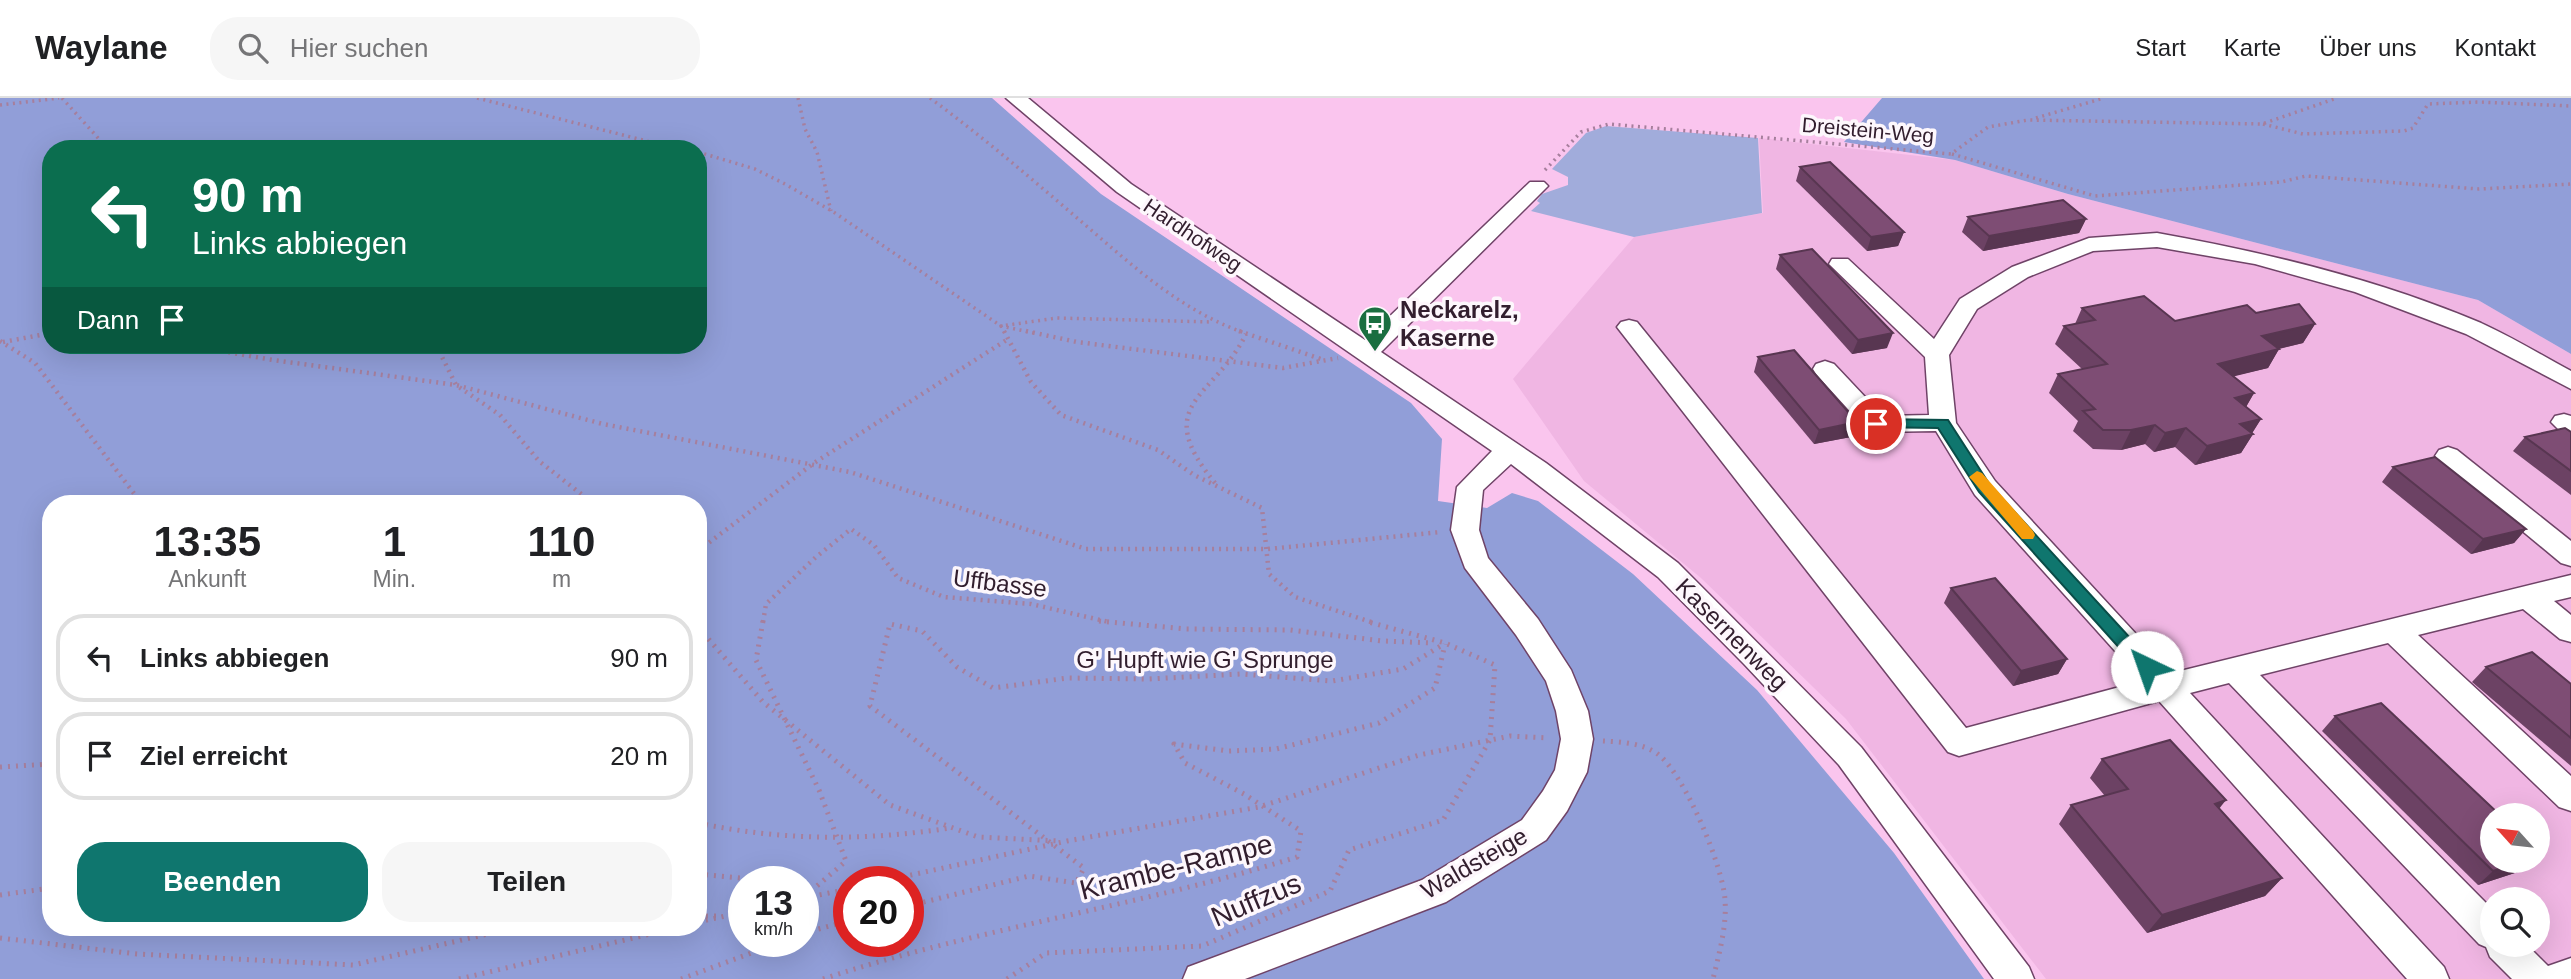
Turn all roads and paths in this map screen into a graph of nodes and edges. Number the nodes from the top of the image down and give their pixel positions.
1 (61, 98) edge
2 (477, 98) edge
3 (798, 98) edge
4 (930, 98) edge
5 (1016, 98) edge
6 (2104, 98) edge
7 (2337, 98) edge
8 (0, 105) edge
9 (2571, 106) edge
10 (2028, 120) junction
11 (2262, 124) junction
12 (100, 140) edge
13 (634, 140) edge
14 (1951, 154) junction
15 (707, 155) edge
16 (2571, 184) edge
17 (1537, 187) joint
18 (832, 211) junction
19 (1840, 264) dead end
20 (1212, 322) junction
21 (1001, 326) junction
22 (1629, 327) dead end
23 (1247, 334) junction
24 (42, 335) edge
25 (1008, 339) junction
26 (1, 342) edge
27 (239, 354) edge
28 (440, 354) edge
29 (1937, 355) junction
30 (1373, 356) junction
31 (1231, 361) junction
32 (1825, 369) dead end
33 (2571, 380) edge
34 (456, 385) junction
35 (1943, 423) junction
36 (1508, 451) junction
37 (2448, 456) dead end
38 (814, 463) junction
39 (1217, 485) junction
40 (135, 495) edge
41 (582, 495) edge
42 (1465, 530) junction
43 (707, 544) edge
44 (1268, 550) junction
45 (2571, 556) edge
46 (2571, 586) edge
47 (2530, 598) junction
48 (2394, 631) junction
49 (2571, 631) edge
50 (707, 637) edge
51 (1445, 643) junction
52 (2235, 670) junction
53 (2165, 687) junction
54 (785, 720) junction
55 (1577, 739) junction
56 (1490, 740) junction
57 (42, 764) edge
58 (0, 766) edge
59 (2571, 797) edge
60 (1262, 806) junction
61 (707, 825) edge
62 (951, 828) junction
63 (838, 839) junction
64 (1050, 842) junction
65 (924, 871) edge
66 (707, 875) edge
67 (728, 877) edge
68 (819, 884) edge
69 (42, 889) edge
70 (0, 895) edge
71 (924, 902) edge
72 (707, 916) edge
73 (726, 916) joint
74 (707, 920) edge
75 (2480, 921) edge
76 (479, 936) edge
77 (642, 936) edge
78 (0, 938) edge
79 (740, 957) edge
80 (2515, 957) edge
81 (2571, 975) edge
82 (462, 979) edge
83 (681, 979) edge
84 (823, 979) edge
85 (1007, 979) edge
86 (1201, 979) edge
87 (1713, 979) edge
88 (2016, 979) edge
89 (2431, 979) edge
90 (2536, 979) edge
91 (2558, 979) edge

1 - 8 path
1 - 12 path
2 - 13 path
3 - 18 path
4 - 20 path
5 - 30 street, Hardhofweg
6 - 10 path
7 - 11 path, Dreistein-Weg
9 - 11 path
10 - 11 path, Dreistein-Weg
10 - 14 path, Dreistein-Weg
14 - 16 path
14 - 17 path, Dreistein-Weg
15 - 18 path
17 - 30 street
18 - 21 path
19 - 29 street
20 - 21 path
20 - 23 path
21 - 25 path
21 - 31 path
22 - 53 street
23 - 31 path
23 - 31 path
24 - 26 path
25 - 38 path
25 - 39 path
26 - 40 path
27 - 34 path
28 - 34 path
29 - 33 street
29 - 35 street
30 - 36 street, Kasernenweg
31 - 39 path
32 - 35 street
34 - 38 path
34 - 41 path
35 - 53 street
36 - 42 street, Waldsteige
36 - 88 street, Kasernenweg
37 - 45 street
38 - 43 path
38 - 44 path
39 - 44 path
42 - 44 path
42 - 55 street, Waldsteige
44 - 51 path
46 - 47 street
47 - 48 street
47 - 49 street
48 - 52 street
48 - 59 street
50 - 54 path
51 - 54 path, Uffbasse
51 - 56 path, Nuffzus
51 - 60 path, Krambe-Rampe
51 - 64 path, G' Hupft wie G' Sprunge
52 - 53 street
52 - 75 street
53 - 89 street
54 - 62 path
54 - 63 path, Uffbasse
55 - 56 path
55 - 86 street, Waldsteige
55 - 87 path
56 - 60 path
56 - 85 path, Nuffzus
57 - 58 path
60 - 64 path
60 - 84 path, Krambe-Rampe
61 - 63 path
62 - 63 path
62 - 64 path
63 - 68 path, Uffbasse
64 - 65 path
64 - 71 path, G' Hupft wie G' Sprunge
66 - 67 path
69 - 70 path
72 - 73 path
73 - 74 path
76 - 78 path
77 - 82 path
79 - 83 path
80 - 90 street
81 - 91 street

